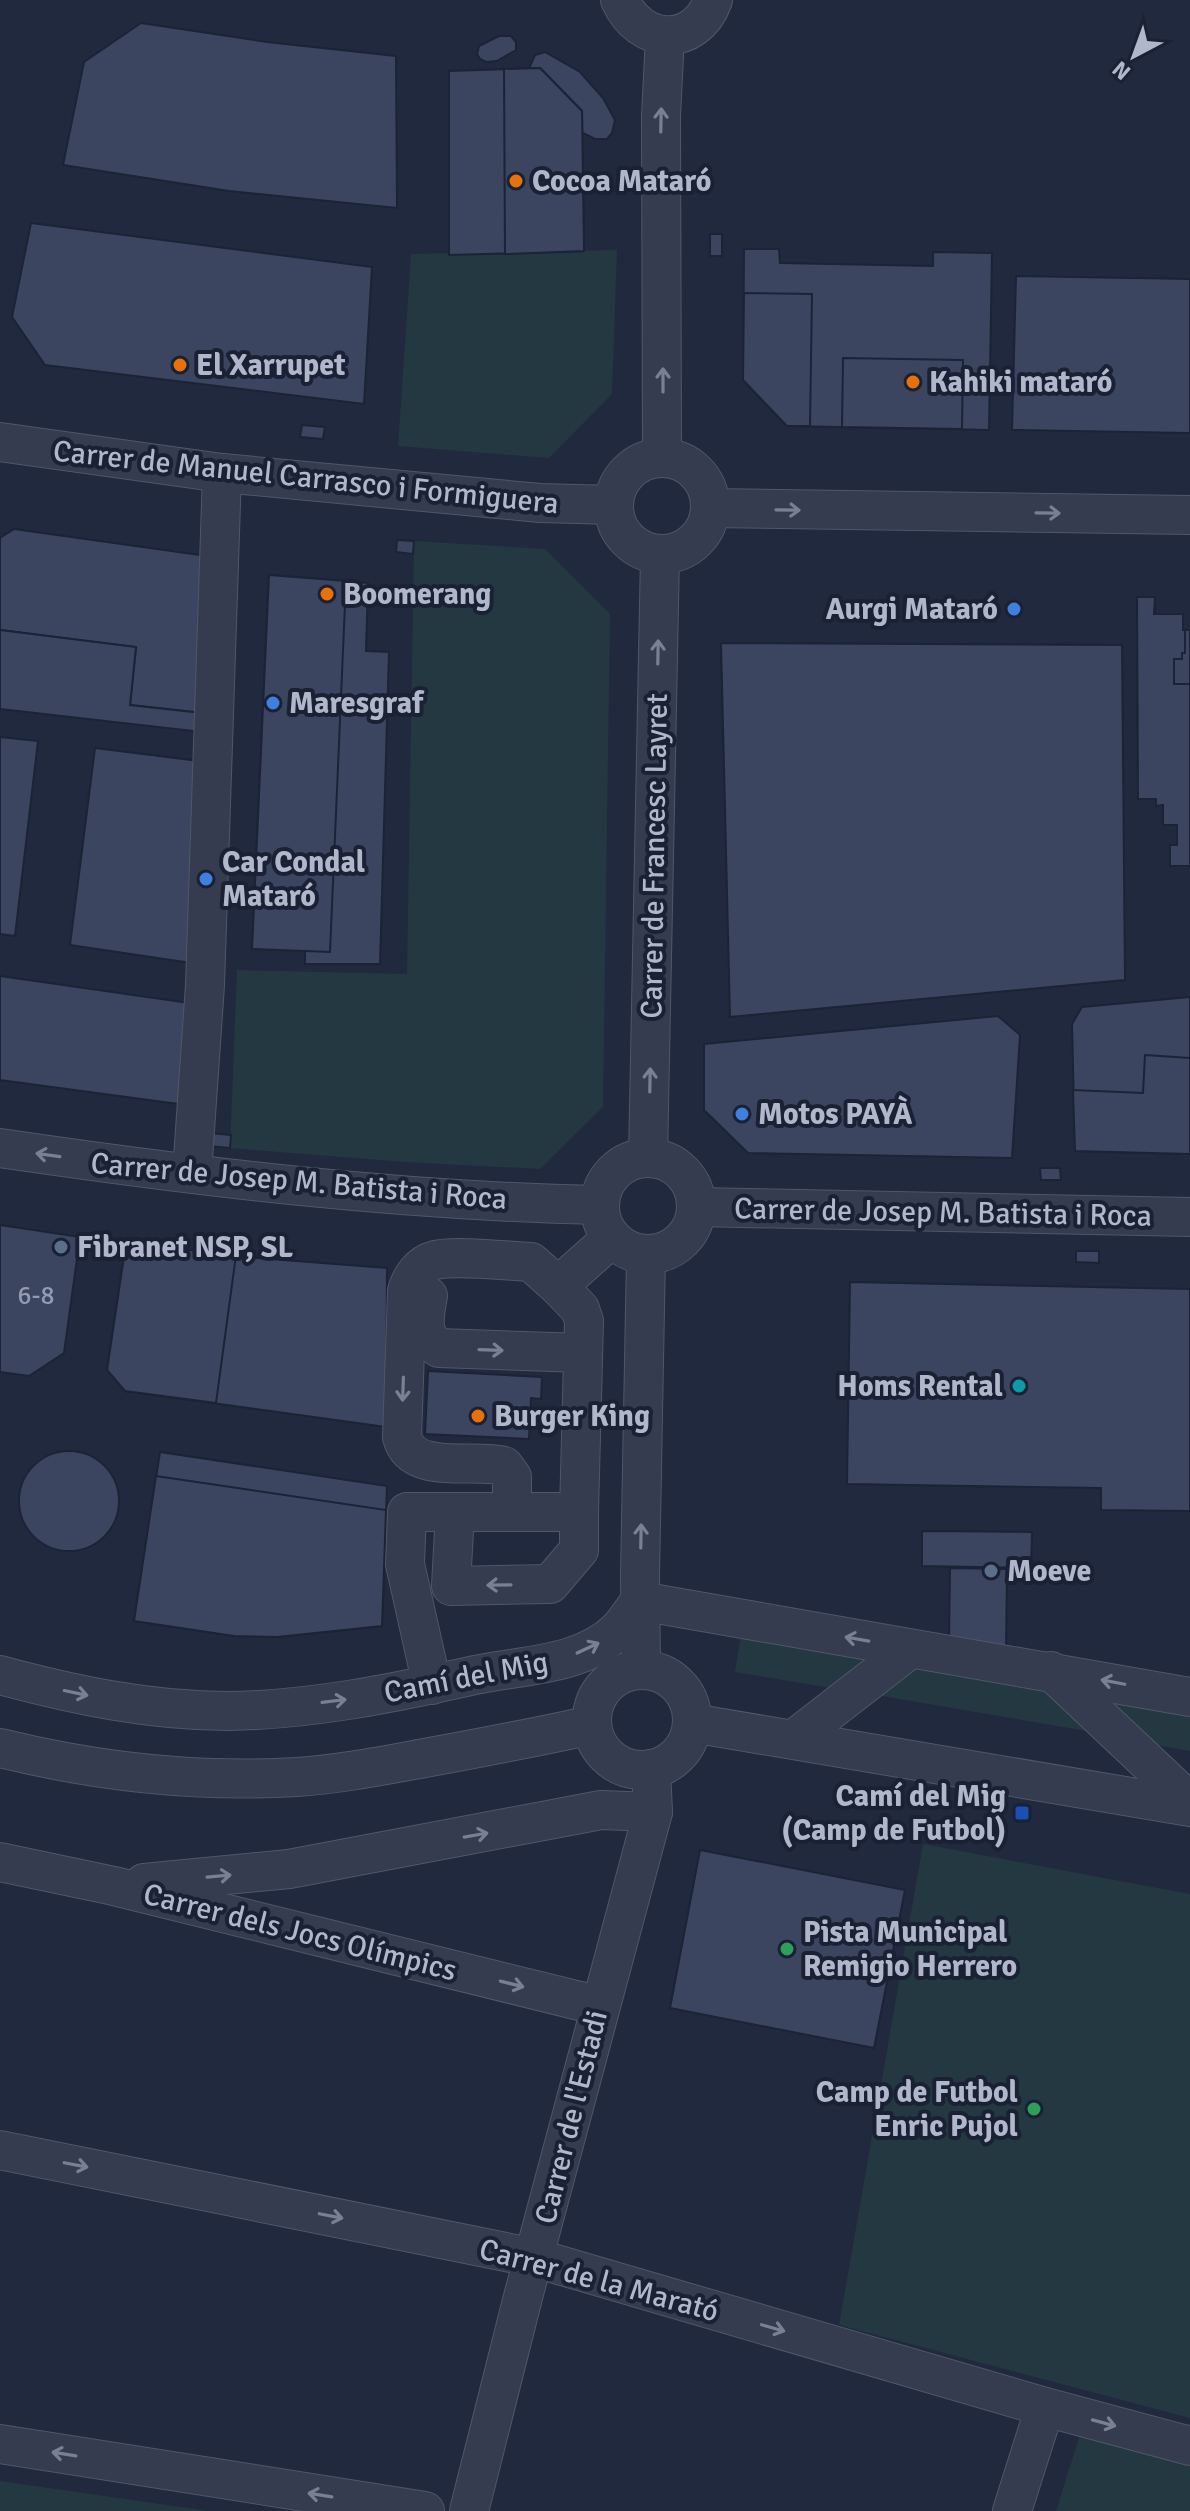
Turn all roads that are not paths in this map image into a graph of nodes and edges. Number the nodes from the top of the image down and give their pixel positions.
1 (620, 0) edge
2 (713, 0) edge
3 (665, 36) junction
4 (0, 442) edge
5 (662, 458) junction
6 (222, 473) junction
7 (613, 505) junction
8 (710, 508) junction
9 (1190, 515) edge
10 (660, 555) junction
11 (0, 1148) edge
12 (648, 1158) junction
13 (192, 1173) junction
14 (696, 1207) junction
15 (1190, 1217) edge
16 (606, 1222) junction
17 (646, 1255) junction
18 (558, 1286) junction
19 (583, 1353) junction
20 (455, 1512) junction
21 (512, 1512) junction
22 (579, 1512) junction
23 (640, 1601) junction
24 (910, 1649) junction
25 (641, 1670) junction
26 (1051, 1671) junction
27 (0, 1675) edge
28 (432, 1685) junction
29 (1190, 1697) edge
30 (692, 1723) junction
31 (592, 1725) junction
32 (794, 1739) junction
33 (0, 1748) edge
34 (651, 1769) junction
35 (1190, 1804) edge
36 (653, 1812) junction
37 (0, 1862) edge
38 (114, 1886) junction
39 (600, 2006) junction
40 (0, 2150) edge
41 (535, 2258) junction
42 (1045, 2407) junction
43 (0, 2444) edge
44 (1190, 2446) edge
45 (425, 2511) edge
46 (469, 2511) edge
47 (1012, 2511) edge

1 - 3 street
2 - 3 street
5 -> 3 street
4 - 6 street, Carrer de Manuel Carrasco i Formiguera
5 - 7 street
5 - 8 street
6 - 7 street, Carrer de Manuel Carrasco i Formiguera
6 - 13 street
7 - 10 street
8 -> 9 street
8 - 10 street
12 -> 10 street, Carrer de Francesc Layret
13 -> 11 street, Carrer de Josep M. Batista i Roca
12 - 14 street
12 - 16 street
13 - 16 street, Carrer de Josep M. Batista i Roca
14 - 15 street, Carrer de Josep M. Batista i Roca
14 - 17 street
16 - 17 street
16 - 18 street
23 -> 17 street
18 - 19 street
18 -> 19 street
18 -> 21 street
19 - 22 street
20 - 21 street
22 -> 20 street
20 - 28 street
21 - 22 street
24 -> 23 street
23 - 25 street
28 -> 23 street, Camí del Mig
24 - 26 street
24 - 32 street
25 - 30 street
25 - 31 street
29 -> 26 street
26 - 35 street
27 -> 28 street, Camí del Mig
30 - 32 street
30 - 34 street
31 - 33 street
31 - 34 street
32 - 35 street
34 - 36 street, Carrer de l'Estadi
38 -> 36 street
36 - 39 street, Carrer de l'Estadi
37 - 38 street, Carrer dels Jocs Olímpics
38 -> 39 street, Carrer dels Jocs Olímpics
39 - 41 street, Carrer de l'Estadi
40 -> 41 street, Carrer de la Marató
41 -> 42 street, Carrer de la Marató
41 - 46 street, Carrer de l'Estadi
42 -> 44 street, Carrer de la Marató
42 - 47 street
45 -> 43 street

